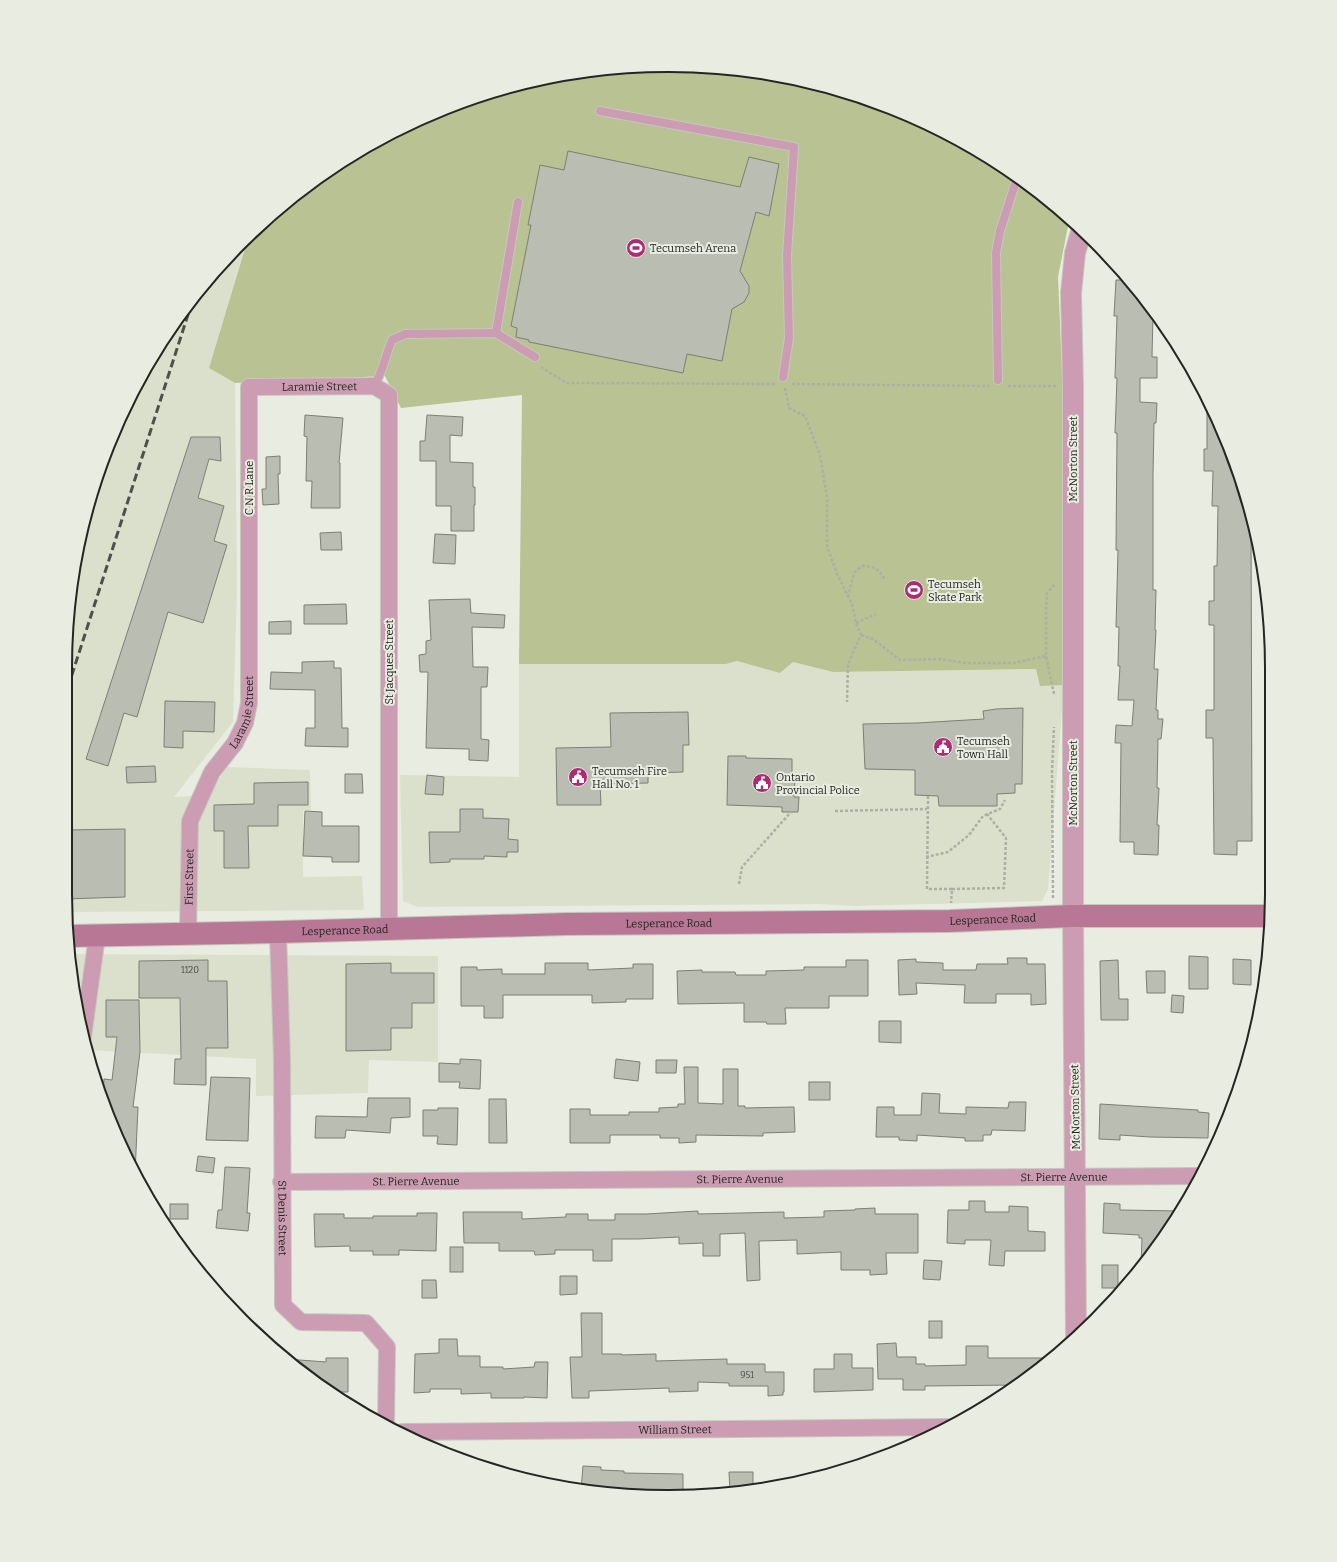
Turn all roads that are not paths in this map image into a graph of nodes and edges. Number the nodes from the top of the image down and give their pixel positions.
1 (600, 111) dead end
2 (1015, 183) edge
3 (518, 202) dead end
4 (1080, 237) edge
5 (496, 333) junction
6 (535, 357) dead end
7 (784, 381) road end
8 (1000, 384) road end
9 (374, 386) junction
10 (249, 387) joint
11 (389, 395) joint
12 (249, 589) joint
13 (190, 821) joint
14 (1072, 916) junction
15 (1264, 916) edge
16 (389, 929) junction
17 (278, 932) junction
18 (188, 934) junction
19 (73, 936) edge
20 (97, 936) junction
21 (85, 1020) edge
22 (1193, 1176) edge
23 (1075, 1178) junction
24 (281, 1182) junction
25 (1076, 1329) edge
26 (386, 1418) edge
27 (934, 1427) edge
28 (413, 1432) edge

1 - 7 lane
2 - 8 lane
3 - 5 lane
4 - 14 street, McNorton Street
5 - 6 lane
5 - 9 lane
9 - 10 street, Laramie Street
9 - 11 street, Laramie Street
10 - 12 street, C N R Lane
11 - 16 street, St Jacques Street
12 - 13 street, Laramie Street
13 - 18 street, First Street
14 - 15 main road, Lesperance Road
14 - 16 main road, Lesperance Road
14 - 23 street, McNorton Street
16 - 17 main road, Lesperance Road
17 - 18 main road, Lesperance Road
17 - 24 street, St Denis Street
18 - 20 main road, Lesperance Road
19 - 20 main road, Lesperance Road
20 - 21 street
22 - 23 street, St. Pierre Avenue
23 - 24 street, St. Pierre Avenue
23 - 25 street, McNorton Street
24 - 26 street, St Denis Street
27 - 28 street, William Street

